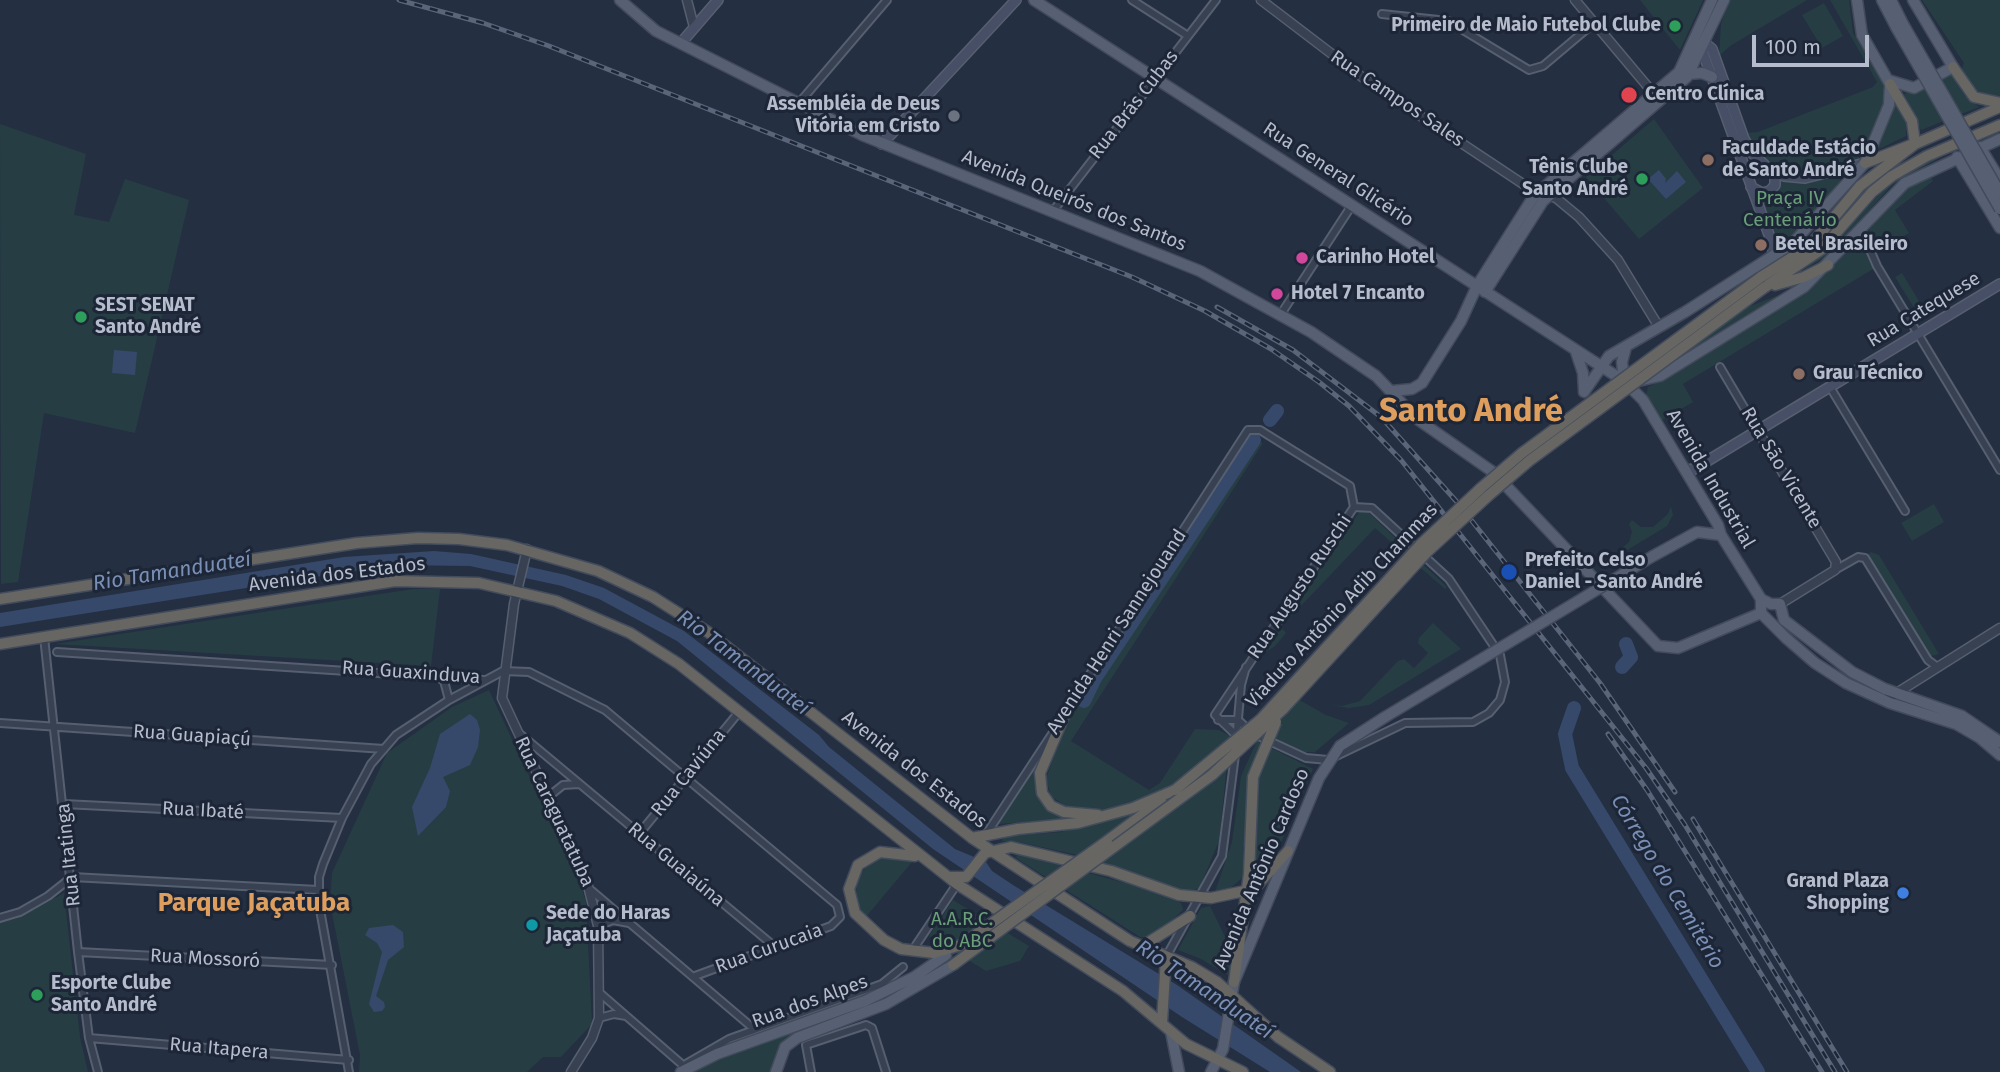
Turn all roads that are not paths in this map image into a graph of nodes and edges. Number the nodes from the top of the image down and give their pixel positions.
1 (620, 0) edge
2 (687, 0) edge
3 (718, 0) edge
4 (887, 0) edge
5 (1016, 0) edge
6 (1034, 0) edge
7 (1132, 0) edge
8 (1216, 0) edge
9 (1261, 0) edge
10 (1575, 0) edge
11 (1712, 0) edge
12 (1724, 0) edge
13 (1857, 0) edge
14 (1882, 0) edge
15 (1891, 0) edge
16 (1913, 0) edge
17 (1382, 14) dead end
18 (1594, 23) junction
19 (1900, 25) junction
20 (695, 27) junction
21 (1188, 36) junction
22 (1694, 40) junction
23 (681, 43) junction
24 (1704, 46) junction
25 (1953, 68) junction
26 (1689, 74) junction
27 (1156, 77) junction
28 (1712, 77) junction
29 (1889, 82) junction
30 (1654, 94) junction
31 (799, 103) junction
32 (2000, 105) edge
33 (2000, 125) edge
34 (2000, 139) edge
35 (882, 144) junction
36 (1915, 144) junction
37 (1980, 147) junction
38 (1957, 157) junction
39 (1865, 163) junction
40 (1990, 163) junction
41 (1775, 174) junction
42 (1969, 176) junction
43 (2000, 180) edge
44 (1751, 187) junction
45 (1538, 192) junction
46 (2000, 193) edge
47 (1550, 196) junction
48 (1352, 205) junction
49 (2000, 209) edge
50 (1053, 211) junction
51 (2000, 228) edge
52 (1861, 229) junction
53 (1773, 257) junction
54 (1828, 264) junction
55 (1763, 282) junction
56 (2000, 284) edge
57 (1481, 289) junction
58 (1281, 314) junction
59 (1659, 327) junction
60 (1918, 334) junction
61 (1626, 347) junction
62 (1576, 351) junction
63 (1600, 366) junction
64 (1720, 368) dead end
65 (1623, 381) junction
66 (1830, 387) junction
67 (1392, 391) junction
68 (1758, 430) junction
69 (1685, 470) junction
70 (2000, 470) edge
71 (1354, 507) junction
72 (1905, 510) dead end
73 (1721, 535) junction
74 (526, 554) junction
75 (1835, 570) junction
76 (518, 585) junction
77 (0, 599) edge
78 (1761, 599) junction
79 (1780, 604) junction
80 (1761, 613) junction
81 (1784, 620) junction
82 (2000, 628) edge
83 (44, 636) junction
84 (0, 644) edge
85 (57, 652) dead end
86 (1936, 666) junction
87 (1246, 667) junction
88 (503, 671) junction
89 (435, 675) junction
90 (486, 680) junction
91 (1894, 692) junction
92 (449, 700) junction
93 (1884, 701) junction
94 (1283, 709) junction
95 (739, 712) junction
96 (1065, 714) junction
97 (1218, 720) junction
98 (1238, 720) junction
99 (0, 723) edge
100 (54, 727) junction
101 (517, 732) junction
102 (1252, 733) junction
103 (1237, 736) junction
104 (2000, 742) edge
105 (384, 748) junction
106 (2000, 755) edge
107 (1328, 760) junction
108 (685, 777) junction
109 (1233, 779) junction
110 (579, 784) junction
111 (1175, 790) junction
112 (548, 797) junction
113 (64, 804) junction
114 (1109, 816) junction
115 (342, 818) junction
116 (639, 834) junction
117 (980, 839) junction
118 (1288, 851) junction
119 (986, 852) junction
120 (921, 858) junction
121 (72, 877) junction
122 (947, 877) junction
123 (957, 884) junction
124 (318, 890) junction
125 (592, 891) junction
126 (1248, 891) junction
127 (1200, 898) junction
128 (1190, 916) junction
129 (840, 917) joint
130 (0, 918) edge
131 (635, 925) junction
132 (598, 926) junction
133 (961, 944) junction
134 (916, 945) dead end
135 (774, 946) junction
136 (1142, 947) junction
137 (78, 952) junction
138 (946, 955) joint
139 (1166, 957) junction
140 (332, 965) junction
141 (953, 965) joint
142 (904, 967) dead end
143 (695, 976) junction
144 (1234, 982) junction
145 (601, 994) junction
146 (1230, 994) junction
147 (628, 1016) junction
148 (599, 1018) junction
149 (1162, 1022) junction
150 (754, 1030) junction
151 (1171, 1032) junction
152 (89, 1038) junction
153 (349, 1060) junction
154 (1219, 1063) junction
155 (684, 1068) edge
156 (98, 1072) edge
157 (349, 1072) edge
158 (571, 1072) edge
159 (776, 1072) edge
160 (811, 1072) edge
161 (886, 1072) edge
162 (1179, 1072) edge
163 (1211, 1072) edge
164 (1243, 1072) edge
165 (1330, 1072) edge

1 - 23 main road, Avenida Queirós dos Santos
2 - 20 street
3 - 20 main road
4 - 31 street
5 - 35 main road
6 - 27 main road, Rua General Glicério
7 - 21 street
8 - 21 street, Rua Brás Cubas
9 - 45 street, Rua Campos Sales
10 - 18 street
11 - 22 main road
12 - 24 main road
13 - 29 main road
14 - 19 main road
15 - 19 main road
16 - 25 main road
17 - 18 street
18 - 30 street
19 - 46 main road, bridge
19 - 49 main road, bridge
20 - 23 main road
21 - 27 street, Rua Brás Cubas
22 - 24 main road
22 - 30 main road
23 - 31 main road, Avenida Queirós dos Santos
24 - 26 main road
24 - 28 main road
24 - 41 main road
25 - 29 main road
25 - 32 highway
26 - 28 main road
26 - 47 main road
27 - 48 main road, Rua General Glicério
27 - 50 street, Rua Brás Cubas
28 - 44 main road
29 - 36 highway
29 - 39 main road
30 - 45 main road
31 - 35 main road, Avenida Queirós dos Santos
32 - 36 highway
33 - 55 highway
34 - 37 main road
35 - 50 main road, Avenida Queirós dos Santos
36 - 39 highway
36 - 55 highway
37 - 38 main road
37 - 40 main road
38 - 42 main road
38 - 52 main road
39 - 41 main road
39 - 53 main road
40 - 42 main road
40 - 43 main road
41 - 44 main road
42 - 51 main road
44 - 53 main road
45 - 47 street, Rua Campos Sales
45 - 57 main road
47 - 57 main road
47 - 59 street, Rua Campos Sales
48 - 57 main road, Rua General Glicério
48 - 58 street
50 - 58 main road, Avenida Queirós dos Santos
52 - 54 main road
52 - 60 street
53 - 59 main road
54 - 55 highway
54 - 65 main road
55 - 94 highway, Viaduto Antônio Adib Chammas, bridge
55 - 111 highway, Viaduto Antônio Adib Chammas, bridge
56 - 60 main road, Rua Catequese
57 - 62 main road, Rua General Glicério
57 - 67 main road
58 - 67 main road, Avenida Queirós dos Santos
59 - 61 main road
60 - 66 main road, Rua Catequese
60 - 70 street
61 - 63 main road
61 - 65 main road
62 - 63 main road, Rua General Glicério
62 - 63 main road
63 - 65 main road, Rua General Glicério
64 - 68 street, Rua São Vicente
65 - 69 main road, Avenida Industrial
66 - 68 main road, Rua Catequese
66 - 72 street
67 - 80 main road, Avenida Queirós dos Santos
68 - 69 main road, Rua Catequese
68 - 75 street, Rua São Vicente
69 - 73 main road, Avenida Industrial
71 - 87 street, Rua Augusto Ruschi
71 - 96 street, Avenida Henri Sannejouand
71 - 107 street
73 - 78 main road, Avenida Industrial
73 - 107 main road, bridge
74 - 76 street, Rua Caraguatatuba
74 - 77 highway, Avenida dos Estados
74 - 117 highway, Avenida dos Estados
75 - 79 street
75 - 86 street
76 - 83 highway, Avenida dos Estados
76 - 88 street, Rua Caraguatatuba
76 - 95 highway, Avenida dos Estados
78 - 79 main road
78 - 80 main road
79 - 81 main road
80 - 81 main road
80 - 93 main road
81 - 91 main road
82 - 86 street
83 - 84 highway, Avenida dos Estados
83 - 100 street, Rua Itatinga
85 - 89 street, Rua Guaxinduva
86 - 91 street
87 - 97 street, Rua Augusto Ruschi
87 - 98 street, Rua Augusto Ruschi
88 - 90 street, Rua Guaxinduva
88 - 101 street, Rua Caraguatatuba
88 - 108 street, Rua Guaxinduva
89 - 90 street, Rua Guaxinduva
89 - 92 street
90 - 92 street
91 - 93 street
91 - 104 main road
92 - 105 street
93 - 106 main road
94 - 126 highway, bridge
94 - 141 highway, Viaduto Antônio Adib Chammas, bridge
95 - 108 street, Rua Caviúna
95 - 120 highway, Avenida dos Estados
96 - 114 highway
96 - 117 street, Avenida Henri Sannejouand
97 - 98 street
97 - 103 street
98 - 102 street
98 - 103 street, Rua Augusto Ruschi
99 - 100 street, Rua Guapiaçú
100 - 105 street, Rua Guapiaçú
100 - 113 street, Rua Itatinga
101 - 110 street, Rua Guaiaúna
101 - 112 street, Rua Caraguatatuba
102 - 107 street
102 - 109 street
103 - 109 street, Rua Augusto Ruschi
105 - 115 street
107 - 118 main road, Avenida Antônio Cardoso
108 - 116 street, Rua Caviúna
108 - 129 street, Rua Guaxinduva
109 - 127 street, Rua Augusto Ruschi
110 - 112 street
110 - 116 street, Rua Guaiaúna
111 - 114 highway
111 - 133 highway, Viaduto Antônio Adib Chammas, bridge
112 - 125 street, Rua Caraguatatuba
113 - 115 street, Rua Ibaté
113 - 121 street, Rua Itatinga
114 - 117 highway
115 - 124 street
116 - 135 street, Rua Guaiaúna
117 - 119 highway, Avenida dos Estados
118 - 126 highway
118 - 144 main road, Avenida Antônio Cardoso
119 - 122 highway
119 - 127 highway
119 - 136 highway, Avenida dos Estados
120 - 122 highway, Avenida dos Estados
120 - 133 highway
121 - 124 street
121 - 130 street
121 - 137 street, Rua Itatinga
122 - 123 highway, Avenida dos Estados
123 - 134 street
123 - 149 highway, Avenida dos Estados
124 - 140 street
125 - 131 street
125 - 132 street, Rua Caraguatatuba
126 - 127 highway
126 - 144 highway
127 - 128 street, Rua Augusto Ruschi
128 - 136 highway
128 - 139 street, Rua Augusto Ruschi
129 - 135 street, Rua Curucaia
131 - 132 street
131 - 143 street
132 - 145 street, Rua Caraguatatuba
133 - 138 highway, Viaduto Antônio Adib Chammas
135 - 143 street, Rua Curucaia
136 - 139 highway, Avenida dos Estados
137 - 140 street, Rua Mossoró
137 - 152 street, Rua Itatinga
138 - 155 main road, Rua dos Alpes
139 - 146 highway, Avenida dos Estados
139 - 149 highway
140 - 153 street
141 - 159 main road
142 - 150 street, Rua dos Alpes
143 - 150 street
144 - 146 main road, Avenida Antônio Cardoso
145 - 147 street
145 - 148 street, Rua Caraguatatuba
146 - 154 main road, Avenida Antônio Cardoso
146 - 165 highway, Avenida dos Estados
147 - 148 street
147 - 155 street
148 - 158 street, Rua Caraguatatuba
149 - 151 highway, Avenida dos Estados
150 - 155 street, Rua dos Alpes
151 - 154 highway, Avenida dos Estados
151 - 162 main road
152 - 153 street, Rua Itapera
152 - 156 street, Rua Itatinga
153 - 157 street
154 - 163 main road, Avenida Antônio Cardoso
154 - 164 highway, Avenida dos Estados
160 - 161 street

